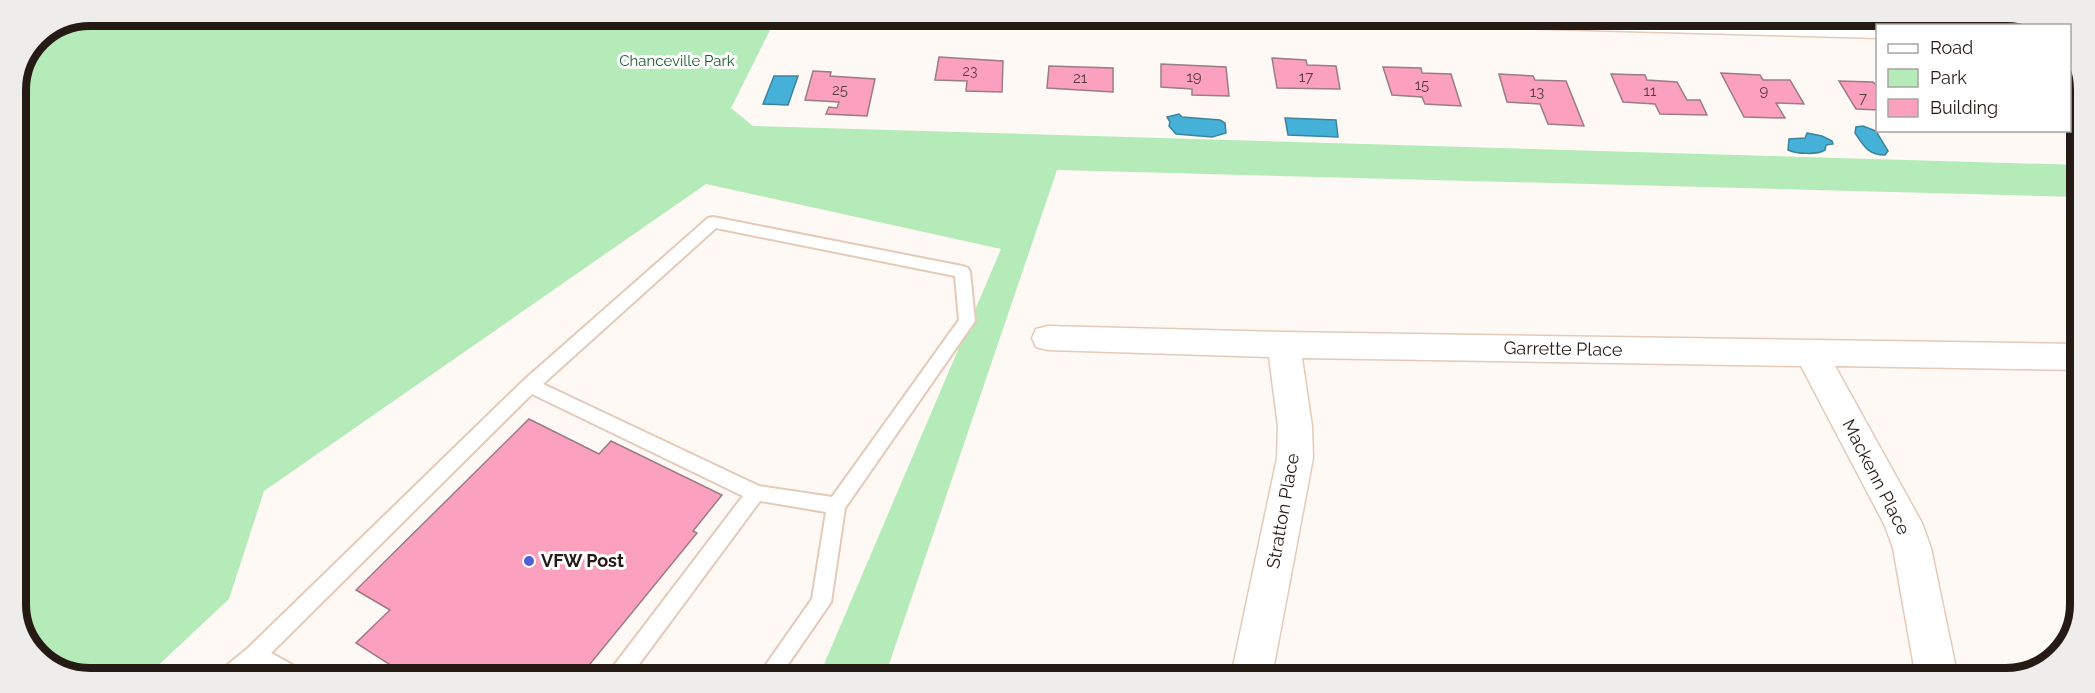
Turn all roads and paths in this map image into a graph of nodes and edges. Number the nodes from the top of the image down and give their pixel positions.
1 (1738, 26) edge
2 (1876, 30) edge
3 (1048, 338) dead end
4 (1284, 345) junction
5 (1811, 353) junction
6 (2070, 357) edge
7 (530, 385) junction
8 (756, 493) junction
9 (836, 506) junction
10 (255, 655) junction
11 (239, 668) edge
12 (278, 668) edge
13 (623, 668) edge
14 (774, 668) edge
15 (1253, 668) edge
16 (1935, 668) edge

1 - 2 street
3 - 4 street, Garrette Place
4 - 5 street, Garrette Place
4 - 15 street, Stratton Place
5 - 6 street, Garrette Place
5 - 16 street, Mackenn Place
7 - 8 lane
7 - 9 lane
7 - 10 lane
8 - 9 lane
8 - 13 lane
9 - 14 lane
10 - 11 lane
10 - 12 lane

